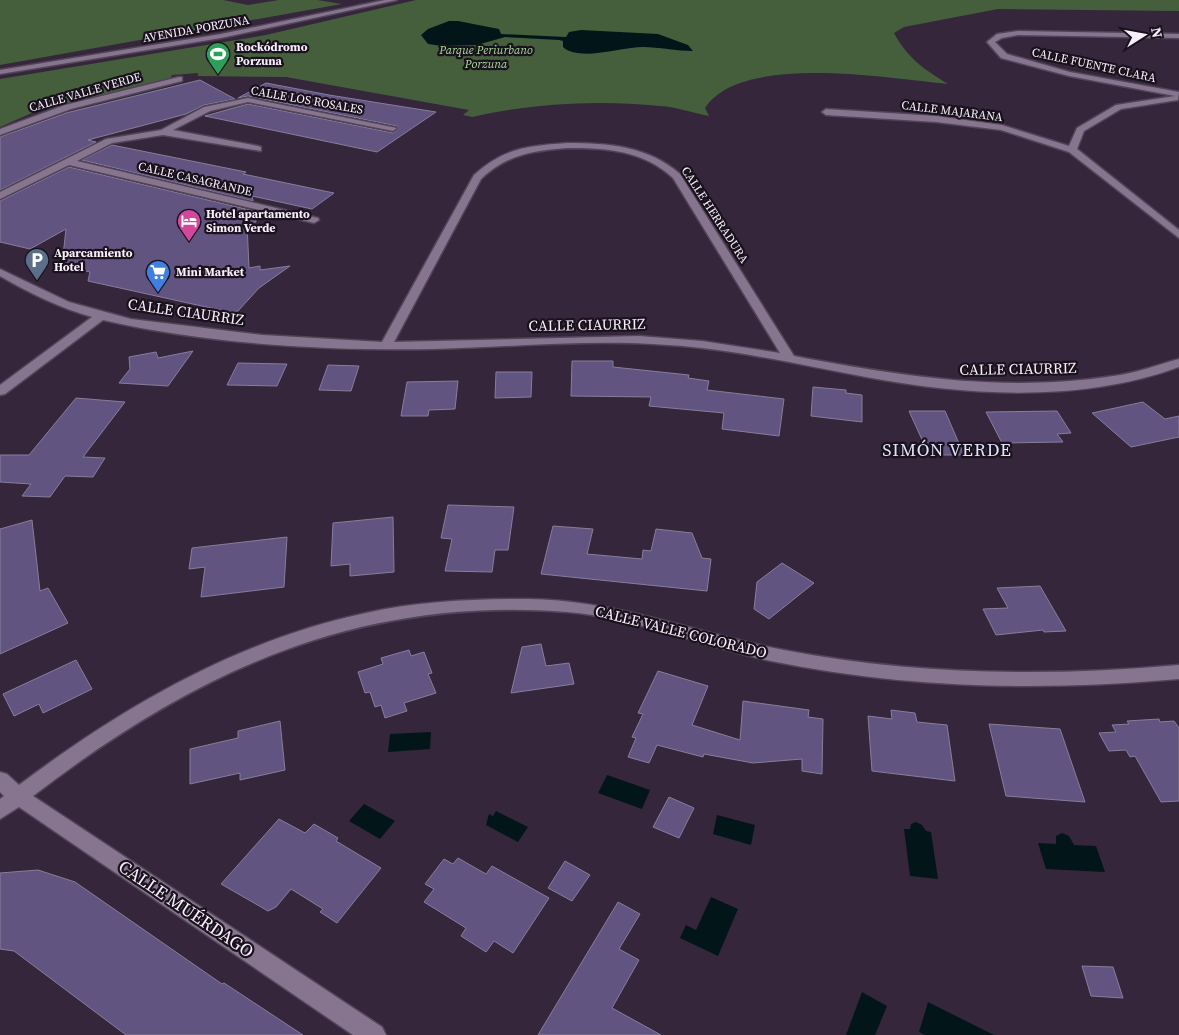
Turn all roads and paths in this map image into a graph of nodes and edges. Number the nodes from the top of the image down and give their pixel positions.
1 (378, 0) edge
2 (394, 0) edge
3 (1179, 36) edge
4 (0, 68) edge
5 (0, 72) edge
6 (179, 78) dead end
7 (1179, 96) edge
8 (826, 112) dead end
9 (393, 128) dead end
10 (0, 132) edge
11 (163, 132) junction
12 (258, 150) dead end
13 (1072, 150) junction
14 (70, 162) junction
15 (0, 196) edge
16 (314, 220) dead end
17 (1179, 235) edge
18 (0, 272) edge
19 (101, 316) junction
20 (386, 345) junction
21 (789, 358) junction
22 (1179, 364) edge
23 (0, 392) edge
24 (1179, 672) edge
25 (0, 780) edge
26 (18, 796) junction
27 (0, 810) edge
28 (374, 1035) edge

1 - 4 street, AVENIDA PORZUNA
2 - 5 street, AVENIDA PORZUNA
3 - 7 street, CALLE FUENTE CLARA
6 - 10 street, CALLE VALLE VERDE
7 - 13 street
8 - 13 street, CALLE MAJARANA
9 - 11 street, CALLE LOS ROSALES
11 - 12 street
11 - 14 street
13 - 17 street
14 - 15 street
14 - 16 street, CALLE CASAGRANDE
18 - 19 street, CALLE CIAURRIZ
19 - 20 street, CALLE CIAURRIZ
19 - 23 street
20 - 21 street, CALLE CIAURRIZ
20 - 21 street, CALLE HERRADURA
21 - 22 street, CALLE CIAURRIZ
24 - 26 street, CALLE VALLE COLORADO
25 - 26 street, CALLE MUÉRDAGO
26 - 27 street, CALLE VALLE COLORADO
26 - 28 street, CALLE MUÉRDAGO

